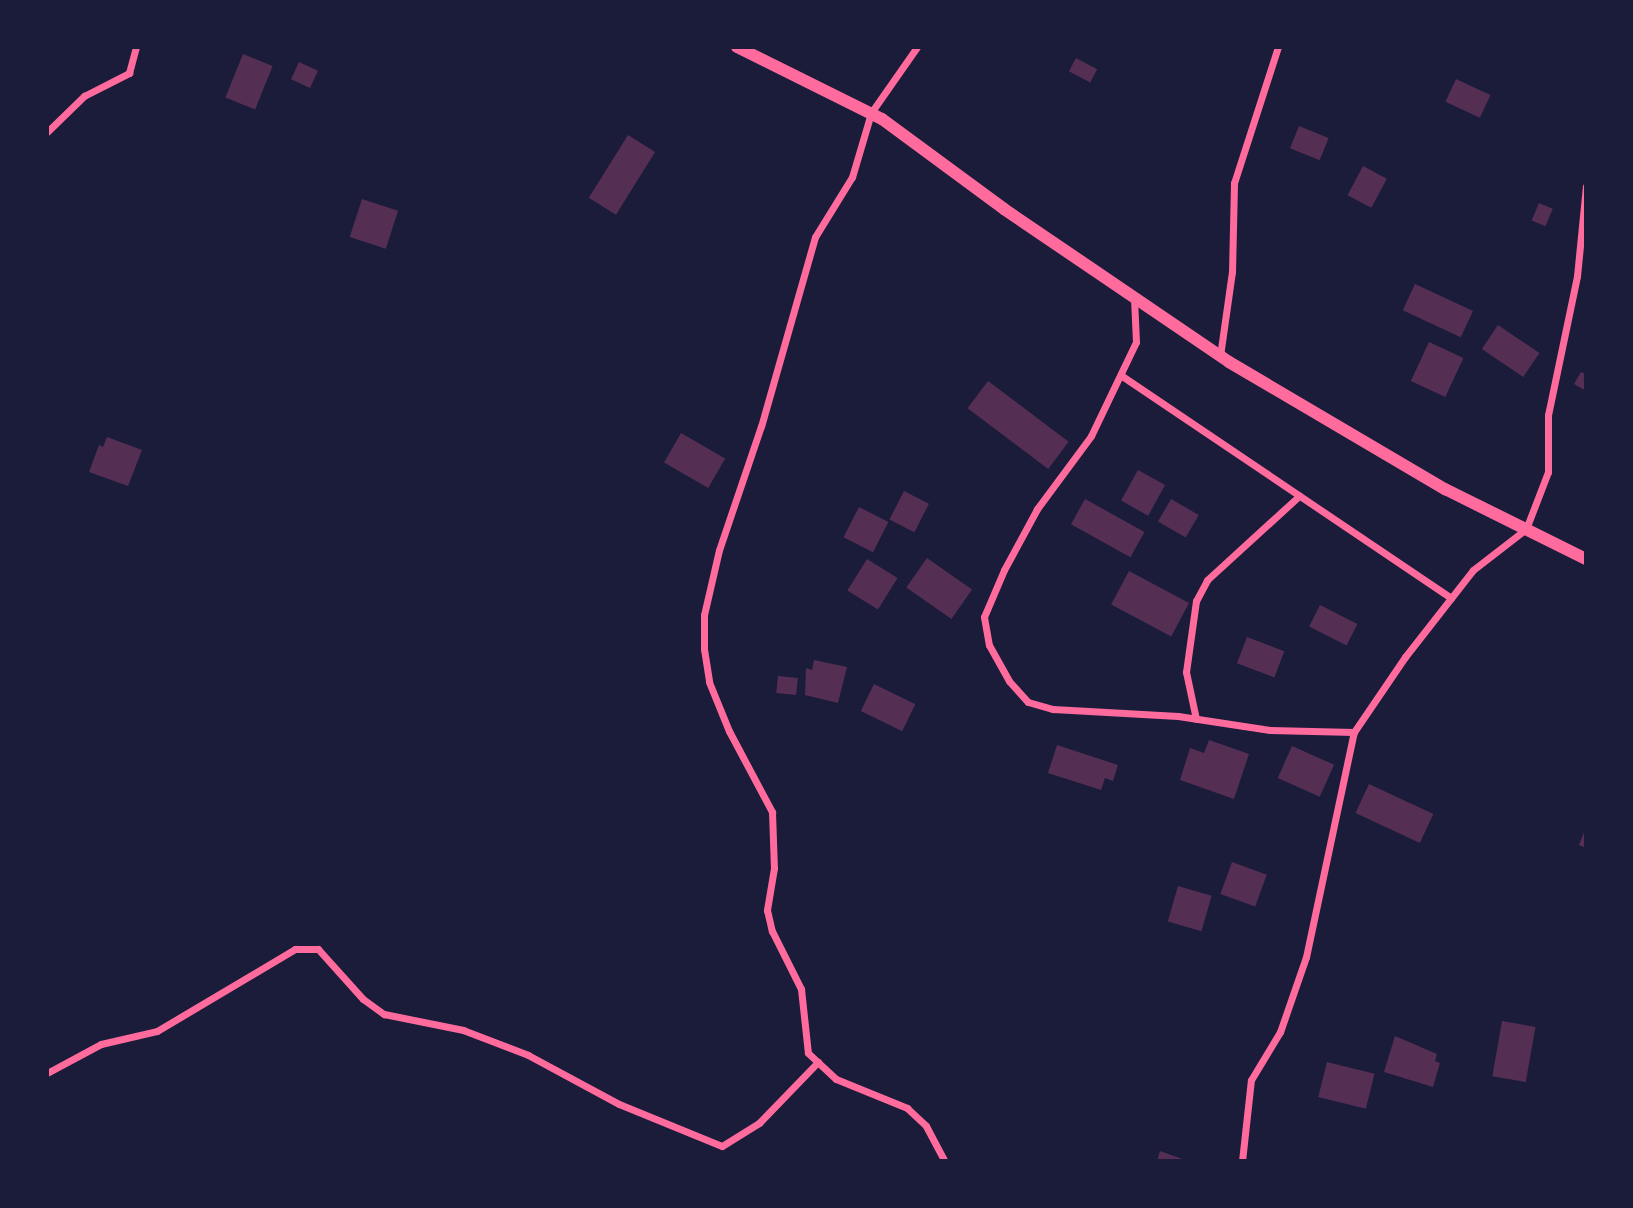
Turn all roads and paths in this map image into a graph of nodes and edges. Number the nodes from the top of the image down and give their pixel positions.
1 (136, 47) edge
2 (737, 47) edge
3 (917, 47) edge
4 (1278, 47) edge
5 (871, 113) junction
6 (47, 132) edge
7 (1586, 186) edge
8 (1133, 297) junction
9 (1220, 356) junction
10 (1122, 376) junction
11 (1299, 496) junction
12 (1526, 529) junction
13 (1586, 559) edge
14 (1451, 598) junction
15 (1196, 719) junction
16 (1354, 732) junction
17 (818, 1062) junction
18 (47, 1073) edge
19 (944, 1161) edge
20 (1242, 1161) edge

1 - 6 street
2 - 5 street
3 - 5 street
4 - 9 street
5 - 8 street
5 - 17 street
7 - 12 street
8 - 9 street
8 - 10 street
9 - 12 street
10 - 11 street
10 - 15 street
11 - 14 street
11 - 15 street
12 - 13 street
12 - 14 street
14 - 16 street
15 - 16 street
16 - 20 street
17 - 18 street
17 - 19 street

